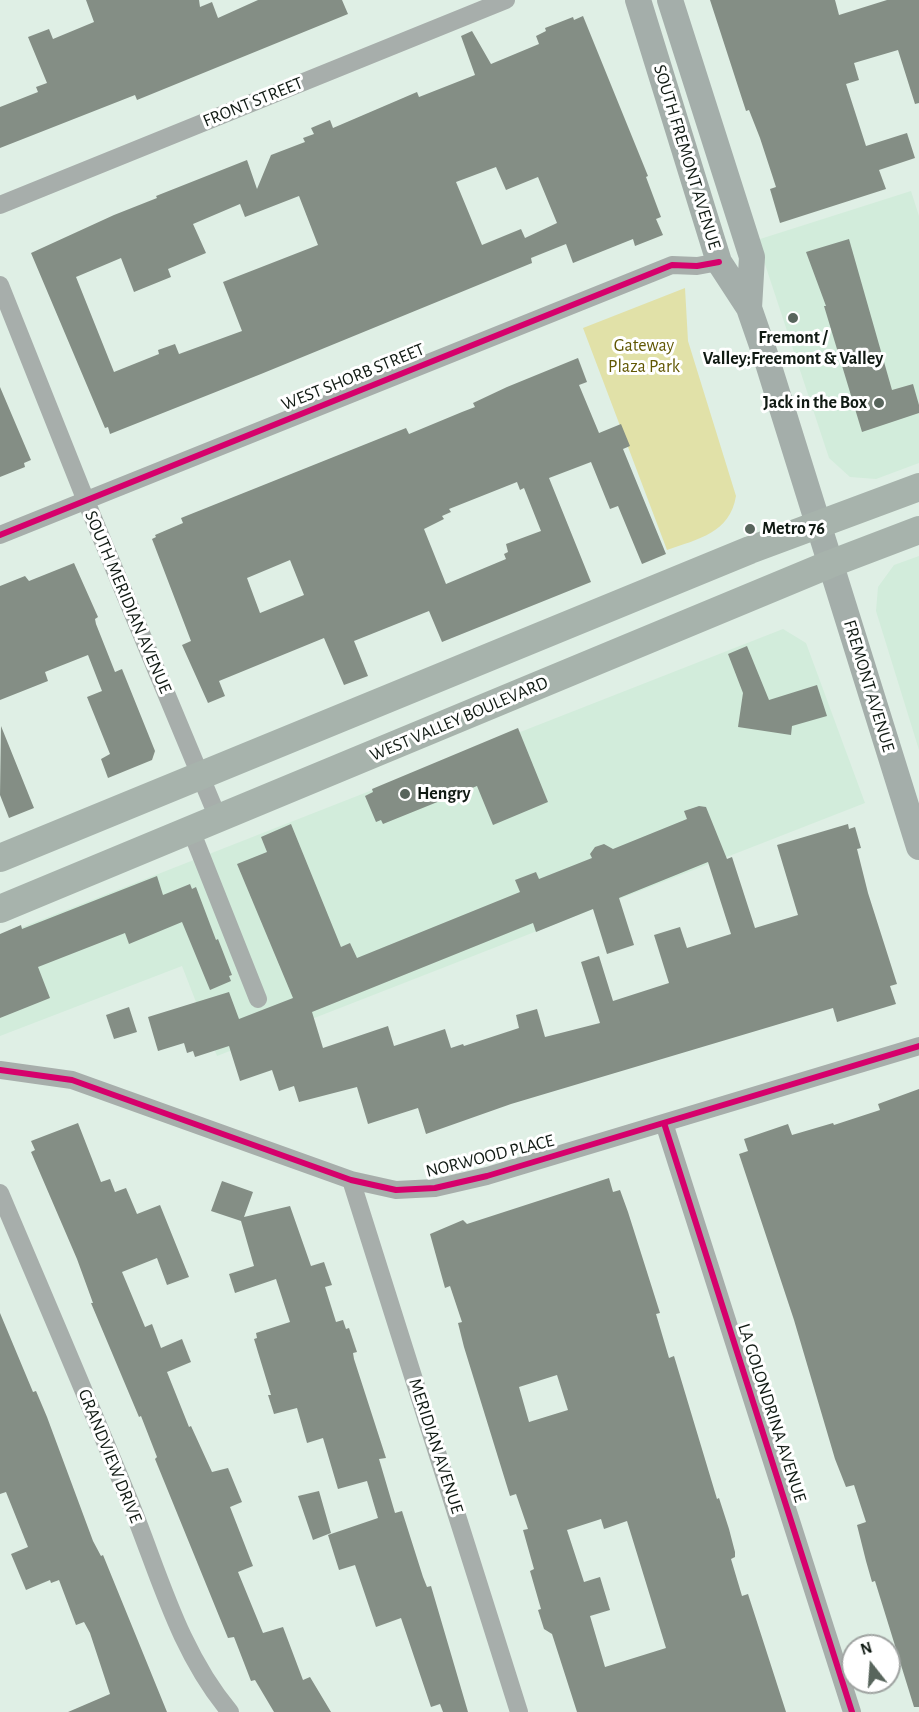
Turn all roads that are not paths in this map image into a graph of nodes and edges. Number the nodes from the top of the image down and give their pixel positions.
1 (506, 0) edge
2 (638, 0) edge
3 (670, 0) edge
4 (0, 205) edge
5 (719, 262) junction
6 (0, 285) edge
7 (749, 308) junction
8 (919, 487) edge
9 (86, 501) junction
10 (818, 525) junction
11 (919, 530) edge
12 (0, 535) edge
13 (830, 564) junction
14 (200, 776) junction
15 (218, 818) junction
16 (191, 830) junction
17 (919, 847) edge
18 (0, 858) edge
19 (0, 909) edge
20 (258, 999) dead end
21 (919, 1046) edge
22 (0, 1070) edge
23 (664, 1123) junction
24 (351, 1180) junction
25 (0, 1193) edge
26 (230, 1712) edge
27 (519, 1712) edge
28 (852, 1712) edge

1 - 4 street, FRONT STREET
2 - 5 main road, SOUTH FREMONT AVENUE
3 - 7 main road, SOUTH FREMONT AVENUE
5 - 7 main road, SOUTH FREMONT AVENUE
5 - 9 street, WEST SHORB STREET
6 - 9 street, SOUTH MERIDIAN AVENUE
7 - 10 main road, SOUTH FREMONT AVENUE
8 - 10 main road
9 - 12 street, WEST SHORB STREET
9 - 14 street, SOUTH MERIDIAN AVENUE
10 - 13 main road, FREMONT AVENUE
10 - 14 main road
11 - 13 main road, WEST VALLEY BOULEVARD
13 - 15 main road, WEST VALLEY BOULEVARD
13 - 17 main road, FREMONT AVENUE
14 - 15 street, SOUTH MERIDIAN AVENUE
14 - 18 main road
15 - 16 main road, WEST VALLEY BOULEVARD
16 - 19 main road, WEST VALLEY BOULEVARD
16 - 20 street
21 - 23 street, NORWOOD PLACE
22 - 24 street, NORWOOD PLACE
23 - 24 street, NORWOOD PLACE
23 - 28 street, LA GOLONDRINA AVENUE
24 - 27 street, MERIDIAN AVENUE
25 - 26 street, GRANDVIEW DRIVE

